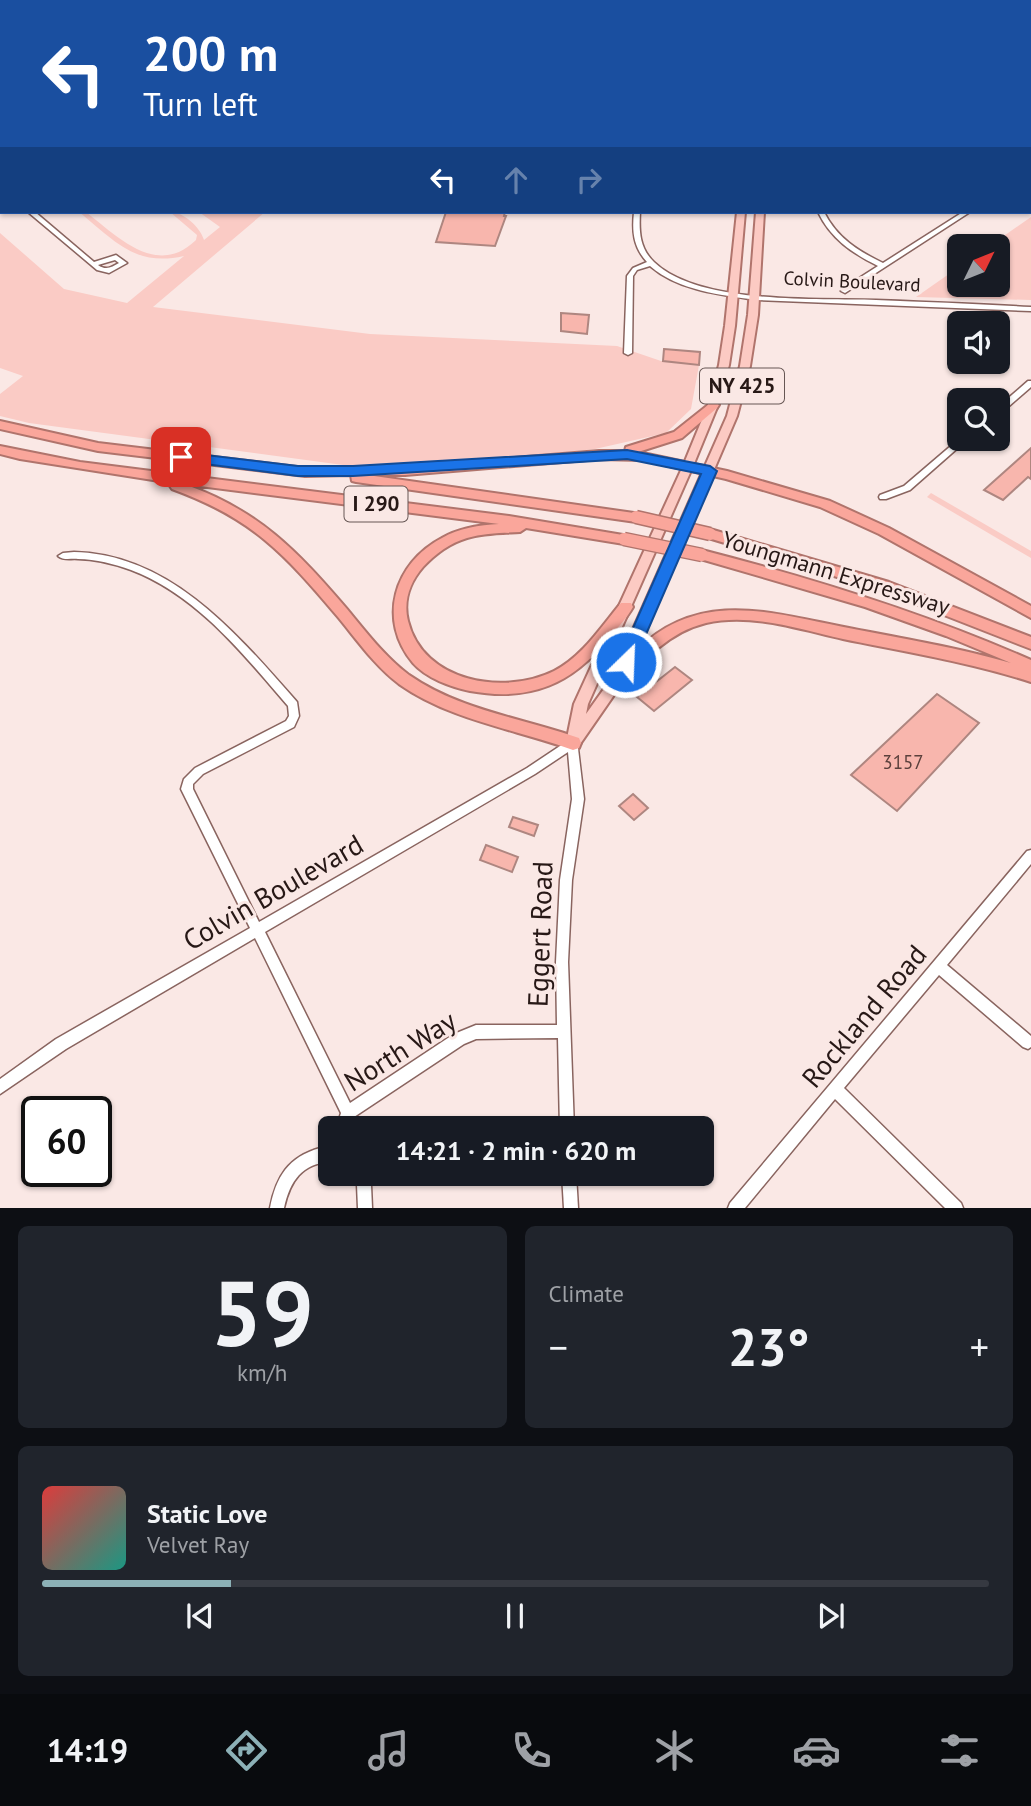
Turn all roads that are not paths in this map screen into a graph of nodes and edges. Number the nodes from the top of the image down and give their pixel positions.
1 (33, 214) edge
2 (637, 214) edge
3 (741, 214) edge
4 (760, 214) edge
5 (822, 214) edge
6 (964, 214) edge
7 (651, 263) junction
8 (94, 264) dead end
9 (883, 266) junction
10 (845, 291) dead end
11 (733, 293) junction
12 (756, 296) junction
13 (1031, 309) edge
14 (628, 353) dead end
15 (1031, 383) edge
16 (1010, 401) edge
17 (713, 405) junction
18 (0, 425) edge
19 (0, 450) edge
20 (950, 451) edge
21 (599, 455) junction
22 (688, 466) junction
23 (298, 471) junction
24 (710, 471) junction
25 (128, 472) junction
26 (883, 497) dead end
27 (567, 528) junction
28 (63, 556) dead end
29 (626, 607) junction
30 (1031, 613) edge
31 (1031, 643) edge
32 (1031, 666) edge
33 (1031, 676) edge
34 (616, 682) junction
35 (573, 743) junction
36 (1031, 855) edge
37 (257, 930) junction
38 (938, 966) junction
39 (562, 1031) junction
40 (1028, 1042) dead end
41 (0, 1087) edge
42 (835, 1089) junction
43 (348, 1112) junction
44 (347, 1116) edge
45 (566, 1116) edge
46 (318, 1156) edge
47 (363, 1186) edge
48 (570, 1186) edge
49 (277, 1208) edge
50 (365, 1208) edge
51 (571, 1208) edge
52 (735, 1208) edge
53 (956, 1208) edge

1 - 8 street
2 - 7 street
3 - 11 main road, NY 425
4 - 12 main road, NY 425
5 - 9 street
6 - 9 street
7 - 11 street, Colvin Boulevard
7 - 14 street
9 - 10 street
11 - 12 street, Colvin Boulevard
11 - 17 main road, NY 425
12 - 13 street, Colvin Boulevard
12 - 24 main road, NY 425
15 - 16 street
17 - 21 highway
17 - 22 main road, NY 425
18 - 23 highway, Youngmann Expressway / I 290
19 - 25 highway, Youngmann Expressway / I 290
20 - 26 street
21 - 22 highway
21 - 23 highway
22 - 24 highway
22 - 29 main road, NY 425
23 - 31 highway, Youngmann Expressway / I 290, bridge
24 - 30 highway
24 - 34 main road, NY 425
25 - 27 highway, Youngmann Expressway / I 290
25 - 35 highway
27 - 29 highway
27 - 32 highway, Youngmann Expressway / I 290, bridge
28 - 37 street
29 - 35 main road
33 - 34 highway
34 - 35 main road, NY 425
35 - 37 street, Colvin Boulevard
35 - 39 street, Eggert Road
36 - 38 street, Rockland Road
37 - 41 street, Colvin Boulevard
37 - 43 street
38 - 40 street
38 - 42 street, Rockland Road
39 - 43 street, North Way
39 - 45 street, Eggert Road
42 - 52 street, Rockland Road
42 - 53 street
43 - 44 street
46 - 49 street
47 - 50 street
48 - 51 street

